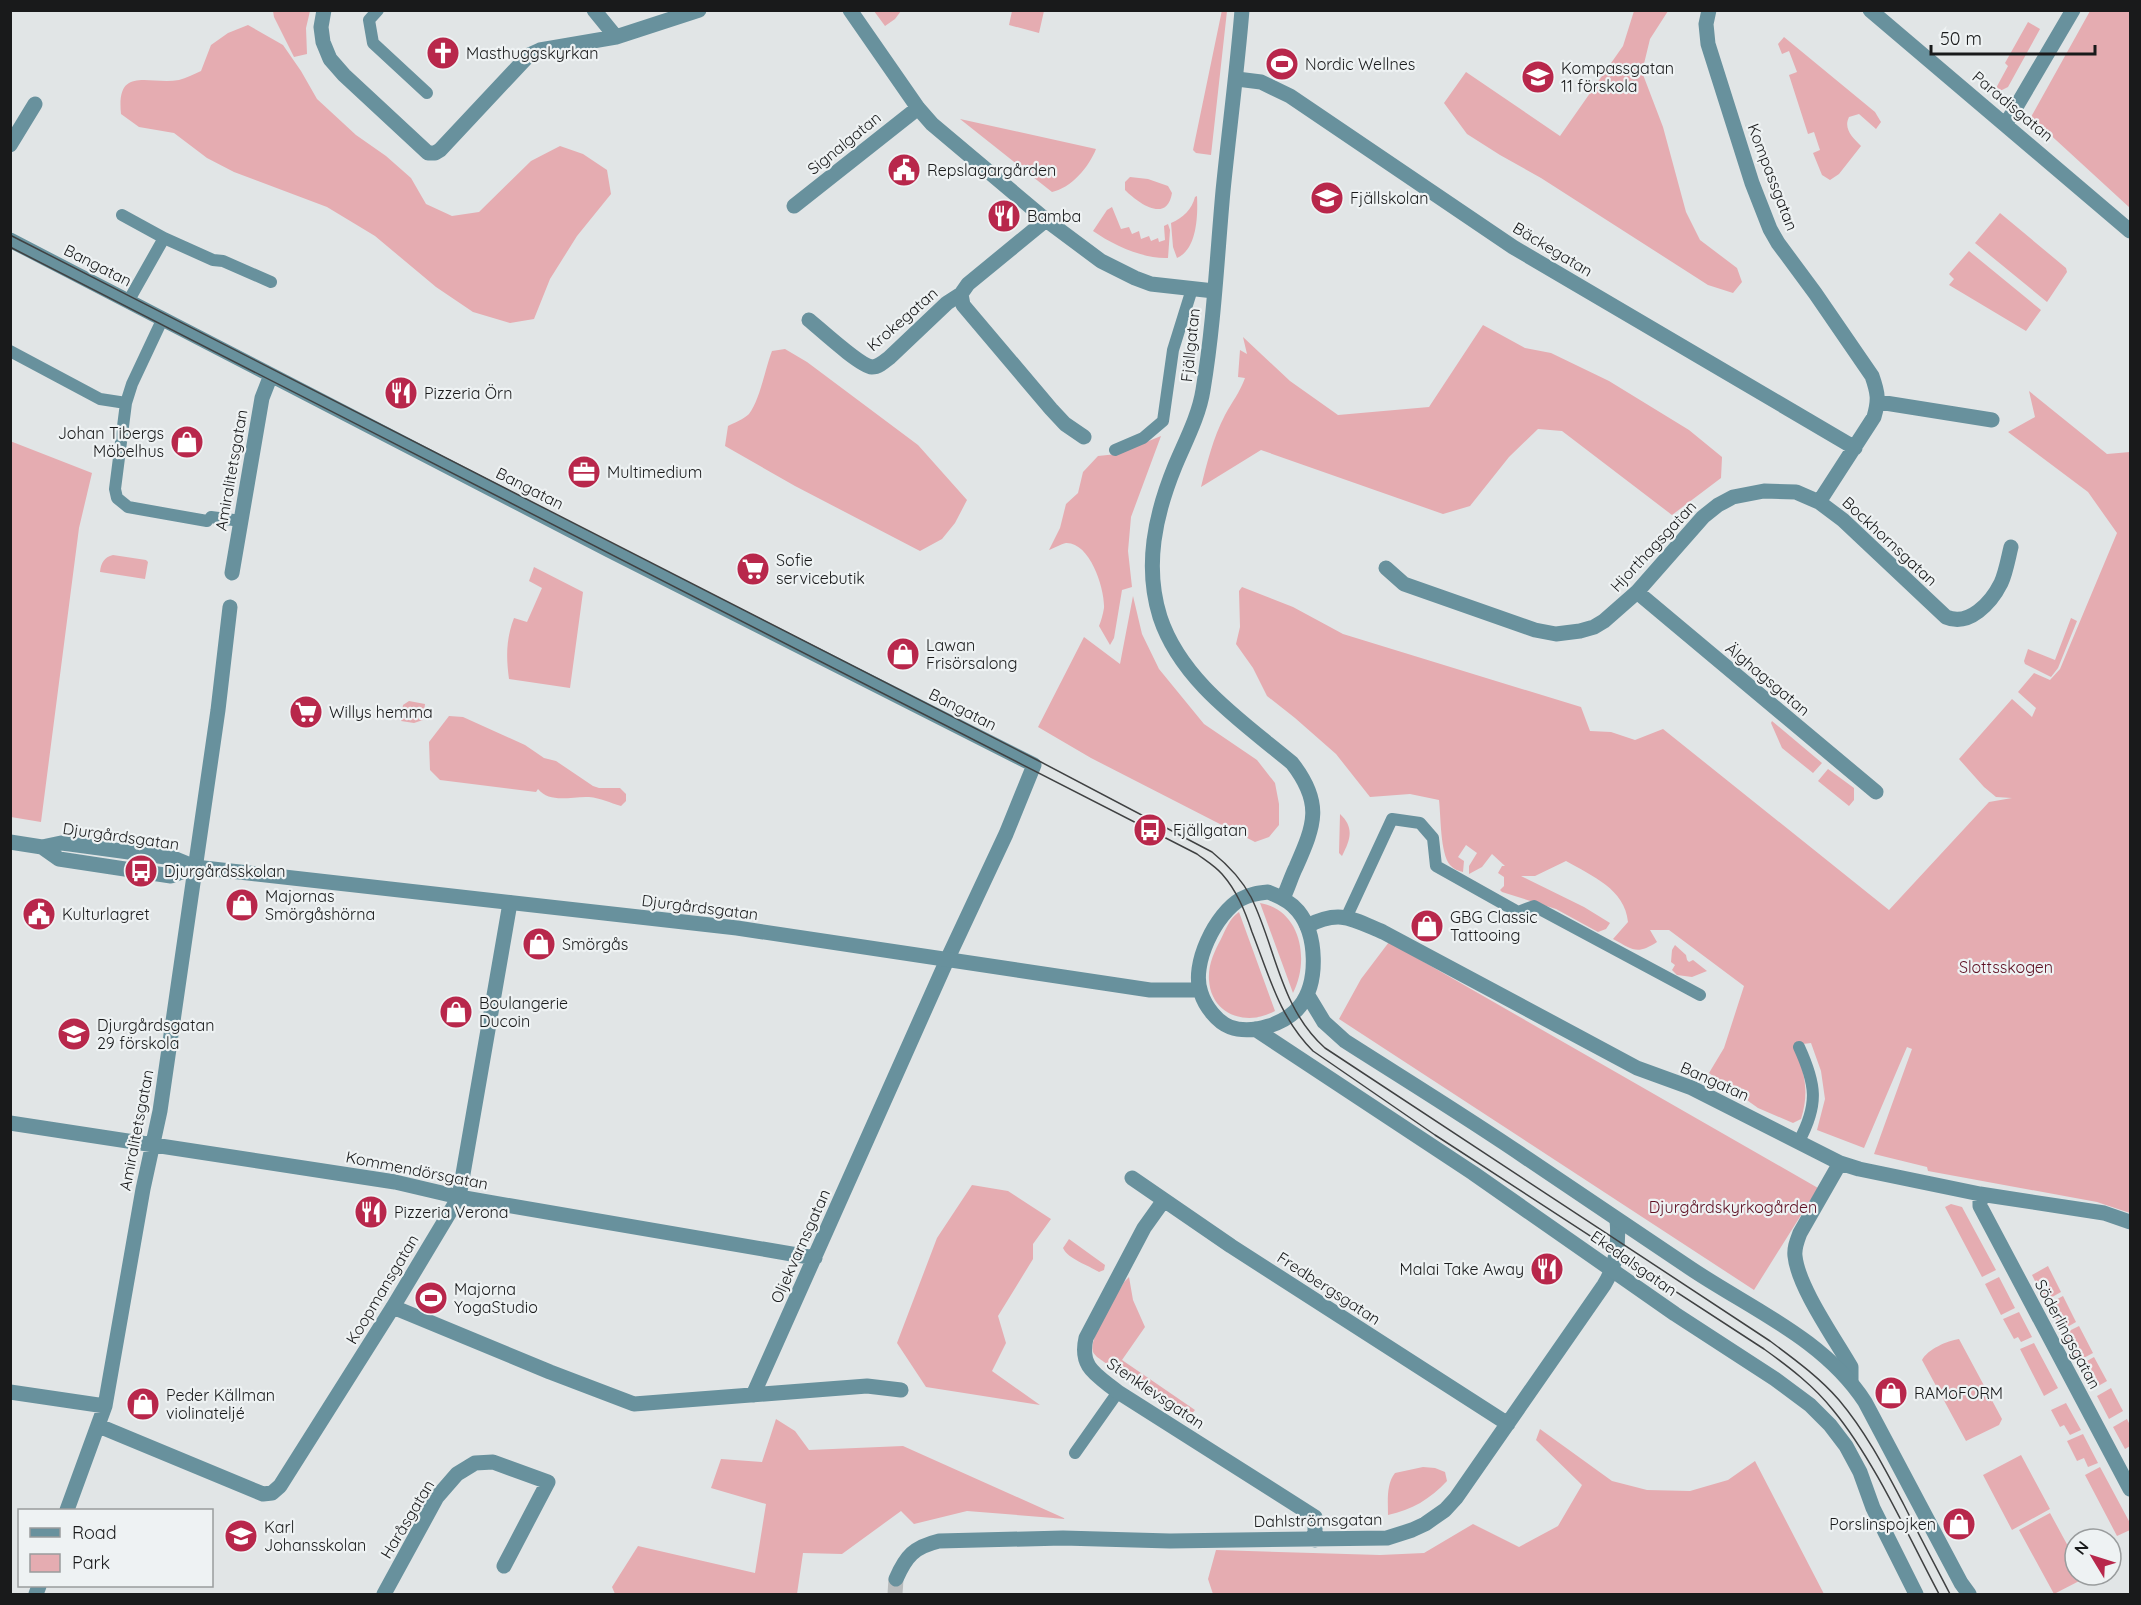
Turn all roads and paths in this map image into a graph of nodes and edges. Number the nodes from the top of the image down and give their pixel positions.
1 (324, 10) edge
2 (378, 10) edge
3 (594, 10) edge
4 (699, 10) edge
5 (850, 10) edge
6 (1242, 10) edge
7 (1709, 10) edge
8 (1870, 10) edge
9 (2073, 10) edge
10 (616, 37) junction
11 (1237, 79) junction
12 (427, 93) dead end
13 (35, 104) dead end
14 (918, 108) junction
15 (2006, 124) junction
16 (10, 145) edge
17 (794, 206) dead end
18 (122, 215) dead end
19 (1046, 220) junction
20 (2130, 231) edge
21 (164, 238) junction
22 (10, 240) edge
23 (271, 282) dead end
24 (1192, 289) junction
25 (1214, 291) junction
26 (961, 294) junction
27 (129, 300) junction
28 (164, 318) junction
29 (809, 320) dead end
30 (10, 351) edge
31 (271, 375) junction
32 (1879, 402) junction
33 (126, 403) junction
34 (1992, 420) dead end
35 (1084, 437) dead end
36 (1855, 448) junction
37 (1115, 450) dead end
38 (1819, 502) junction
39 (241, 521) junction
40 (2011, 547) dead end
41 (1386, 567) dead end
42 (232, 573) dead end
43 (1637, 592) junction
44 (230, 607) dead end
45 (1034, 765) joint
46 (1876, 792) dead end
47 (10, 842) edge
48 (195, 867) junction
49 (1283, 898) junction
50 (510, 903) junction
51 (1347, 916) junction
52 (1307, 926) junction
53 (947, 960) junction
54 (1199, 990) junction
55 (1307, 994) junction
56 (1700, 995) dead end
57 (1255, 1029) junction
58 (1799, 1047) dead end
59 (10, 1123) edge
60 (1799, 1141) junction
61 (152, 1144) junction
62 (1840, 1163) junction
63 (1132, 1178) dead end
64 (1980, 1194) junction
65 (459, 1197) junction
66 (1164, 1200) junction
67 (1617, 1220) junction
68 (2130, 1222) edge
69 (815, 1258) junction
70 (1613, 1271) junction
71 (393, 1306) junction
72 (1851, 1382) junction
73 (901, 1390) dead end
74 (10, 1392) edge
75 (1118, 1392) junction
76 (753, 1395) junction
77 (105, 1406) junction
78 (1508, 1425) junction
79 (99, 1426) junction
80 (1075, 1453) dead end
81 (2130, 1490) edge
82 (68, 1509) edge
83 (1315, 1540) junction
84 (504, 1566) dead end
85 (896, 1580) tunnel mouth
86 (384, 1594) edge
87 (1916, 1594) edge
88 (1969, 1594) edge

1 - 10 street
2 - 12 lane
3 - 10 street
4 - 10 street
5 - 14 street
6 - 11 street, Fjällgatan
7 - 32 street, Kompassgatan
8 - 15 street, Paradisgatan
9 - 15 street
11 - 25 street, Fjällgatan
11 - 36 street, Bäckegatan
13 - 16 street
14 - 17 street, Signalgatan
14 - 19 street
15 - 20 street, Paradisgatan
18 - 21 lane
19 - 24 street
19 - 26 street, Krokegatan
21 - 23 lane
21 - 27 lane
22 - 27 street, Bangatan
24 - 25 street
24 - 37 lane
25 - 49 street, Fjällgatan
26 - 29 street, Krokegatan
26 - 35 street, Krokegatan
27 - 28 street, Bangatan
28 - 31 street, Bangatan
28 - 33 lane
30 - 33 lane
31 - 39 street, Amiralitetsgatan
31 - 45 street, Bangatan
32 - 34 street
32 - 36 street, Bockhornsgatan
33 - 39 lane
36 - 38 street, Bockhornsgatan
38 - 40 street, Bockhornsgatan
38 - 43 street, Hjorthagsgatan
39 - 42 street, Amiralitetsgatan
41 - 43 street, Hjorthagsgatan
43 - 46 street, Älghagsgatan
44 - 48 street, Amiralitetsgatan
45 - 53 street, Oljekvarnsgatan
47 - 48 street, Djurgårdsgatan
48 - 50 street, Djurgårdsgatan
48 - 61 street, Amiralitetsgatan
49 - 52 street
49 - 54 street
50 - 53 street, Djurgårdsgatan
50 - 65 street, Koopmansgatan
51 - 52 street
51 - 56 lane
51 - 60 street, Bangatan
52 - 55 street
53 - 54 street, Djurgårdsgatan
53 - 69 street, Oljekvarnsgatan
54 - 57 street
55 - 57 street
55 - 67 street, Ekedalsgatan
57 - 70 street, Ekedalsgatan
58 - 60 lane
59 - 61 street, Kommendörsgatan
60 - 62 street, Bangatan
61 - 65 street, Kommendörsgatan
61 - 77 street, Amiralitetsgatan
62 - 64 street, Bangatan
62 - 72 street, Ekedalsgatan
63 - 66 street, Fredbergsgatan
64 - 68 street, Bangatan
64 - 81 street, Söderlingsgatan
65 - 69 street, Kommendörsgatan
65 - 71 street, Koopmansgatan
66 - 75 street, Stenklevsgatan
66 - 78 street, Fredbergsgatan
67 - 70 street, Dahlströmsgatan
67 - 72 street, Ekedalsgatan
69 - 76 street, Oljekvarnsgatan
70 - 78 street, Dahlströmsgatan
70 - 87 street, Ekedalsgatan
71 - 76 street
71 - 79 street, Koopmansgatan
72 - 88 street, Ekedalsgatan
73 - 76 street
74 - 77 street
75 - 80 lane
75 - 83 street, Stenklevsgatan
77 - 79 street, Amiralitetsgatan
78 - 83 street, Dahlströmsgatan
79 - 82 street, Amiralitetsgatan
83 - 85 street, Dahlströmsgatan
84 - 86 street, Haråsgatan

